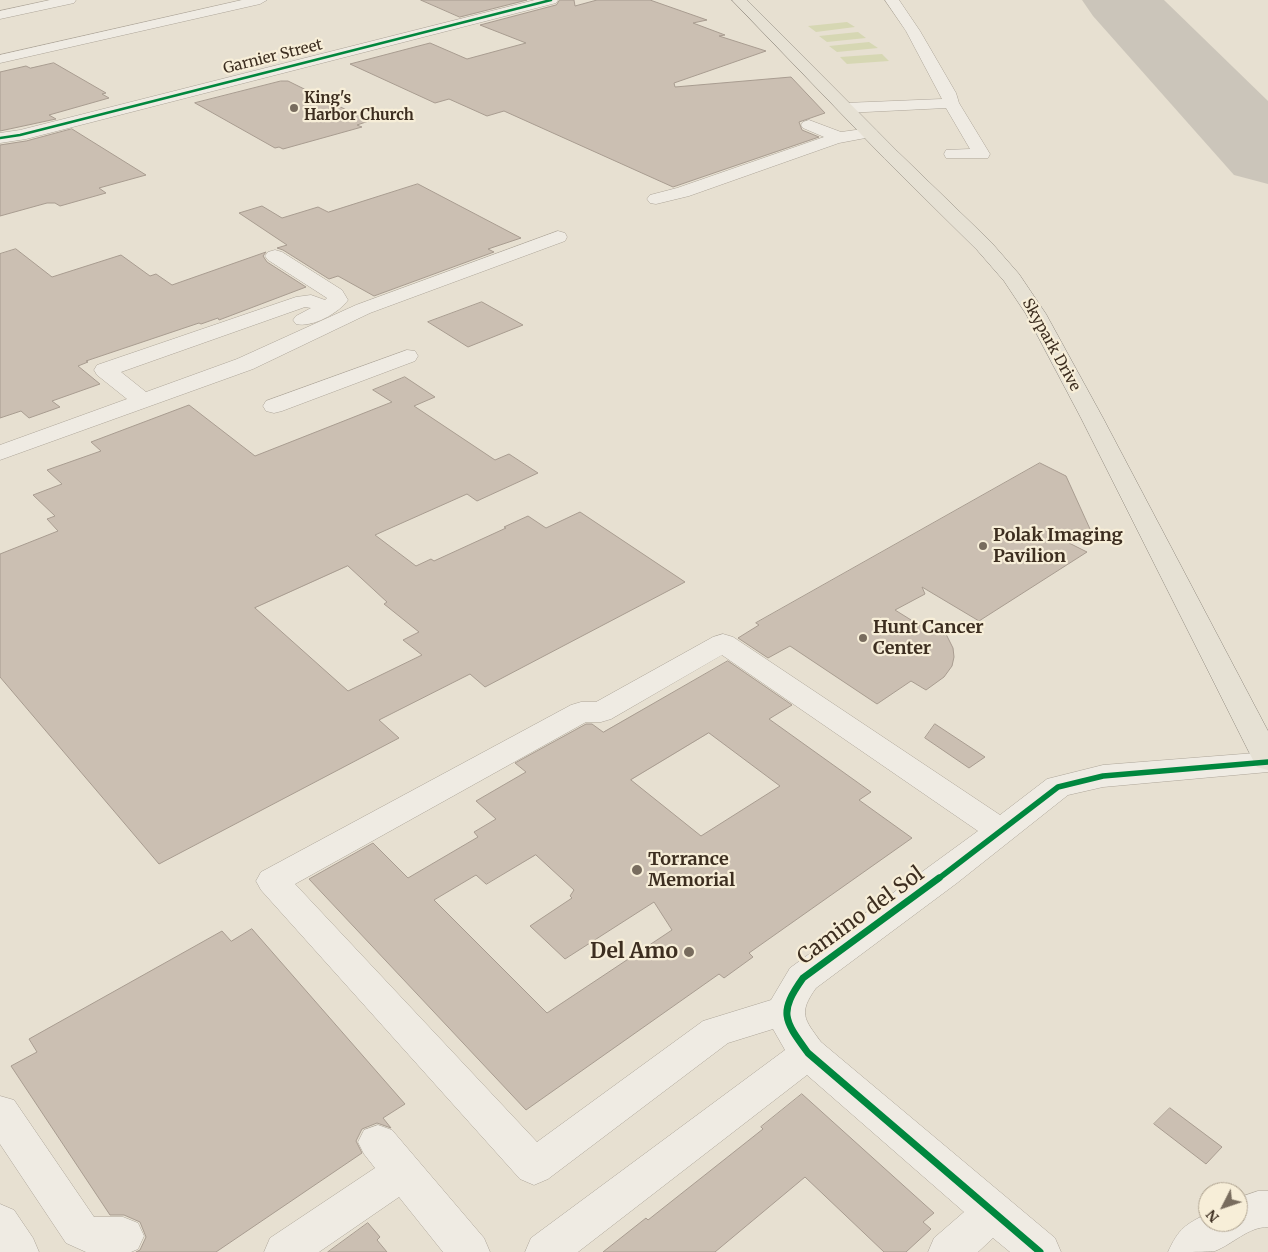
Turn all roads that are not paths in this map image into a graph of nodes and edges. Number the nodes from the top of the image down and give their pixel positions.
1 (69, 0) edge
2 (260, 0) edge
3 (551, 0) edge
4 (739, 0) edge
5 (892, 0) edge
6 (242, 2) edge
7 (0, 15) edge
8 (0, 59) edge
9 (951, 103) junction
10 (845, 108) junction
11 (809, 125) dead end
12 (870, 133) junction
13 (0, 138) edge
14 (836, 138) junction
15 (952, 154) dead end
16 (656, 199) dead end
17 (558, 237) dead end
18 (275, 256) dead end
19 (327, 308) junction
20 (347, 318) junction
21 (407, 356) dead end
22 (135, 395) junction
23 (274, 406) dead end
24 (0, 433) edge
25 (0, 453) edge
26 (1268, 761) edge
27 (1001, 831) junction
28 (784, 1011) junction
29 (808, 1053) junction
30 (0, 1112) edge
31 (1268, 1209) edge
32 (993, 1211) junction
33 (1248, 1214) edge
34 (0, 1223) edge
35 (1212, 1232) edge
36 (120, 1244) edge
37 (18, 1252) edge
38 (285, 1252) edge
39 (469, 1252) edge
40 (546, 1252) edge
41 (950, 1252) edge
42 (1040, 1252) edge
43 (1189, 1252) edge

1 - 7 street
2 - 6 street
3 - 13 street, Garnier Street
4 - 10 main road, Skypark Drive
5 - 9 street
6 - 8 street
9 - 10 street
9 - 15 street
10 - 12 main road, Skypark Drive
11 - 14 street
12 - 14 street
12 - 26 main road, Skypark Drive
14 - 16 street
17 - 20 street
18 - 19 street
19 - 20 street
19 - 22 street
19 - 22 street
20 - 22 street
21 - 23 street
22 - 24 street
22 - 25 street
26 - 27 street, Camino del Sol
27 - 28 street, Camino del Sol
27 - 28 street
28 - 29 street
29 - 32 street
29 - 40 street
30 - 36 street
31 - 33 street
32 - 41 street
32 - 42 street
34 - 37 street
35 - 43 street
38 - 39 street

